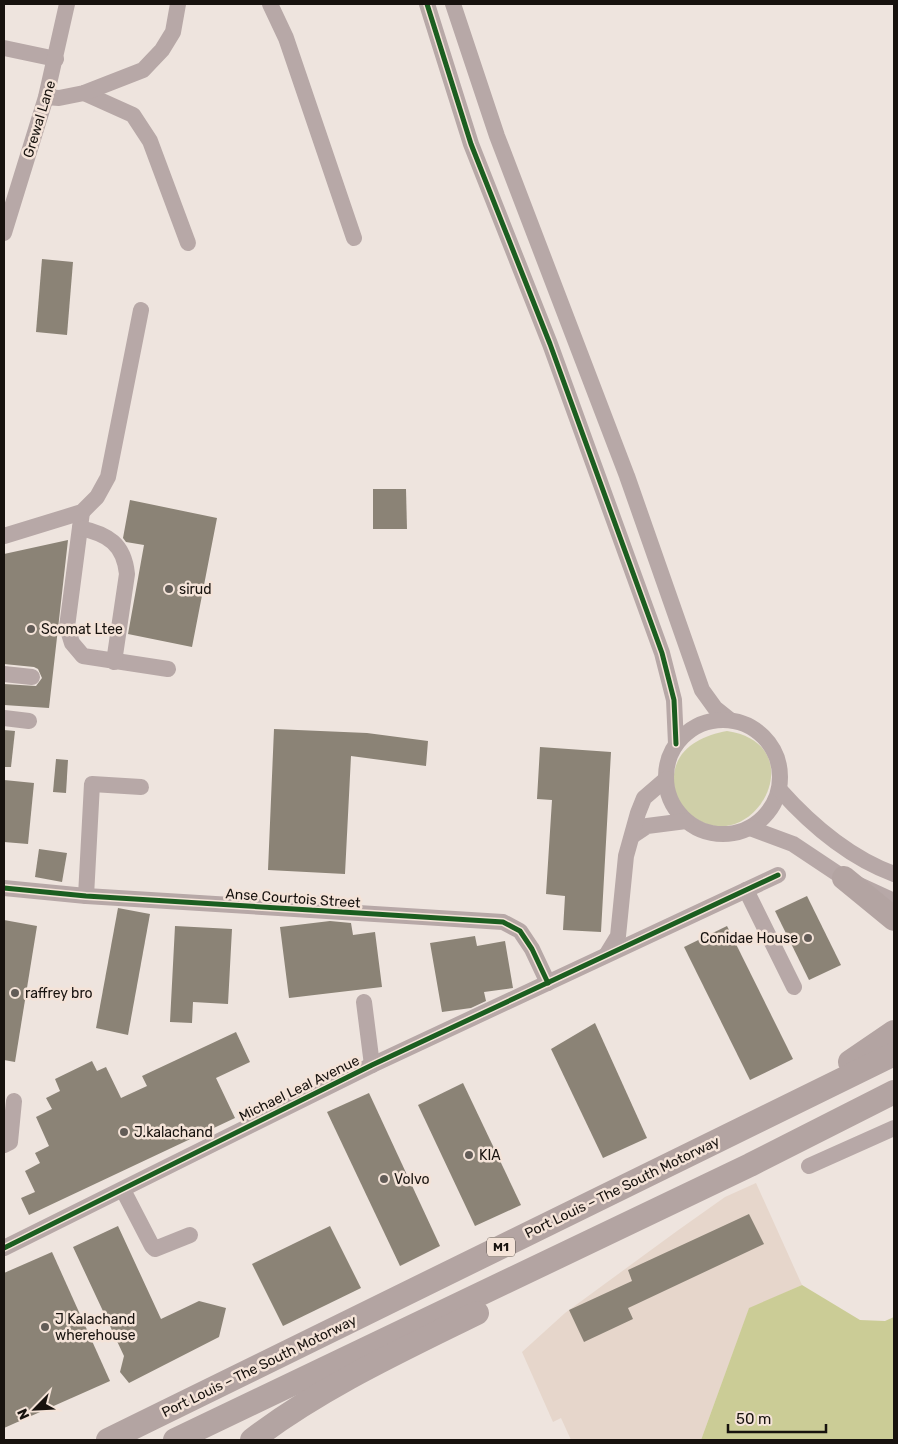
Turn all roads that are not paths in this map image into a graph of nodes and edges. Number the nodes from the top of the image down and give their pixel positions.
1 (67, 4) edge
2 (178, 4) edge
3 (270, 4) edge
4 (427, 4) edge
5 (453, 4) edge
6 (4, 48) edge
7 (56, 59) junction
8 (84, 93) junction
9 (46, 97) junction
10 (4, 233) edge
11 (354, 238) dead end
12 (188, 243) dead end
13 (141, 310) dead end
14 (81, 520) junction
15 (4, 536) edge
16 (114, 662) junction
17 (168, 669) dead end
18 (4, 674) edge
19 (32, 677) dead end
20 (4, 718) edge
21 (730, 720) junction
22 (29, 721) dead end
23 (676, 744) junction
24 (666, 780) junction
25 (141, 787) dead end
26 (779, 789) junction
27 (686, 821) junction
28 (750, 828) junction
29 (632, 836) junction
30 (894, 874) edge
31 (778, 875) dead end
32 (844, 878) junction
33 (4, 888) edge
34 (746, 890) junction
35 (86, 896) junction
36 (894, 901) edge
37 (894, 919) edge
38 (607, 954) junction
39 (548, 983) junction
40 (794, 987) dead end
41 (364, 1002) dead end
42 (894, 1032) edge
43 (894, 1054) edge
44 (372, 1066) junction
45 (894, 1092) edge
46 (14, 1101) dead end
47 (783, 1108) junction
48 (894, 1128) edge
49 (4, 1145) edge
50 (750, 1165) junction
51 (809, 1166) dead end
52 (123, 1190) junction
53 (190, 1235) dead end
54 (4, 1248) edge
55 (326, 1367) junction
56 (108, 1440) edge
57 (175, 1440) edge
58 (203, 1440) edge
59 (252, 1440) edge

1 - 7 street, Grewal Lane
2 - 8 street
3 - 11 street
4 - 23 street
5 - 21 street
6 - 7 street
7 - 9 street, Grewal Lane
8 - 9 street
8 - 12 street
9 - 10 street, Grewal Lane
13 - 14 street
14 - 15 street
14 - 16 street
14 - 16 street
16 - 17 street
18 - 19 street
20 - 22 street
21 - 23 street
21 - 26 street
23 - 24 street
24 - 27 street
24 - 29 street
25 - 35 street
26 - 28 street
26 - 30 street
27 - 28 street
27 - 29 street
28 - 32 street
29 - 38 street
31 - 34 street, Michael Leal Avenue
32 - 36 street
32 - 37 highway
33 - 35 street, Anse Courtois Street
34 - 38 street, Michael Leal Avenue
34 - 40 street
35 - 39 street, Anse Courtois Street
38 - 39 street, Michael Leal Avenue
39 - 44 street, Michael Leal Avenue
41 - 44 street
42 - 47 highway
43 - 47 highway, Port Louis – The South Motorway / M1
44 - 52 street, Michael Leal Avenue
45 - 50 highway, M1
46 - 49 street
47 - 56 highway, Port Louis – The South Motorway / M1
48 - 51 street
50 - 55 highway, M1
50 - 59 highway
52 - 53 street
52 - 54 street, Michael Leal Avenue
55 - 57 highway, M1
55 - 58 highway

